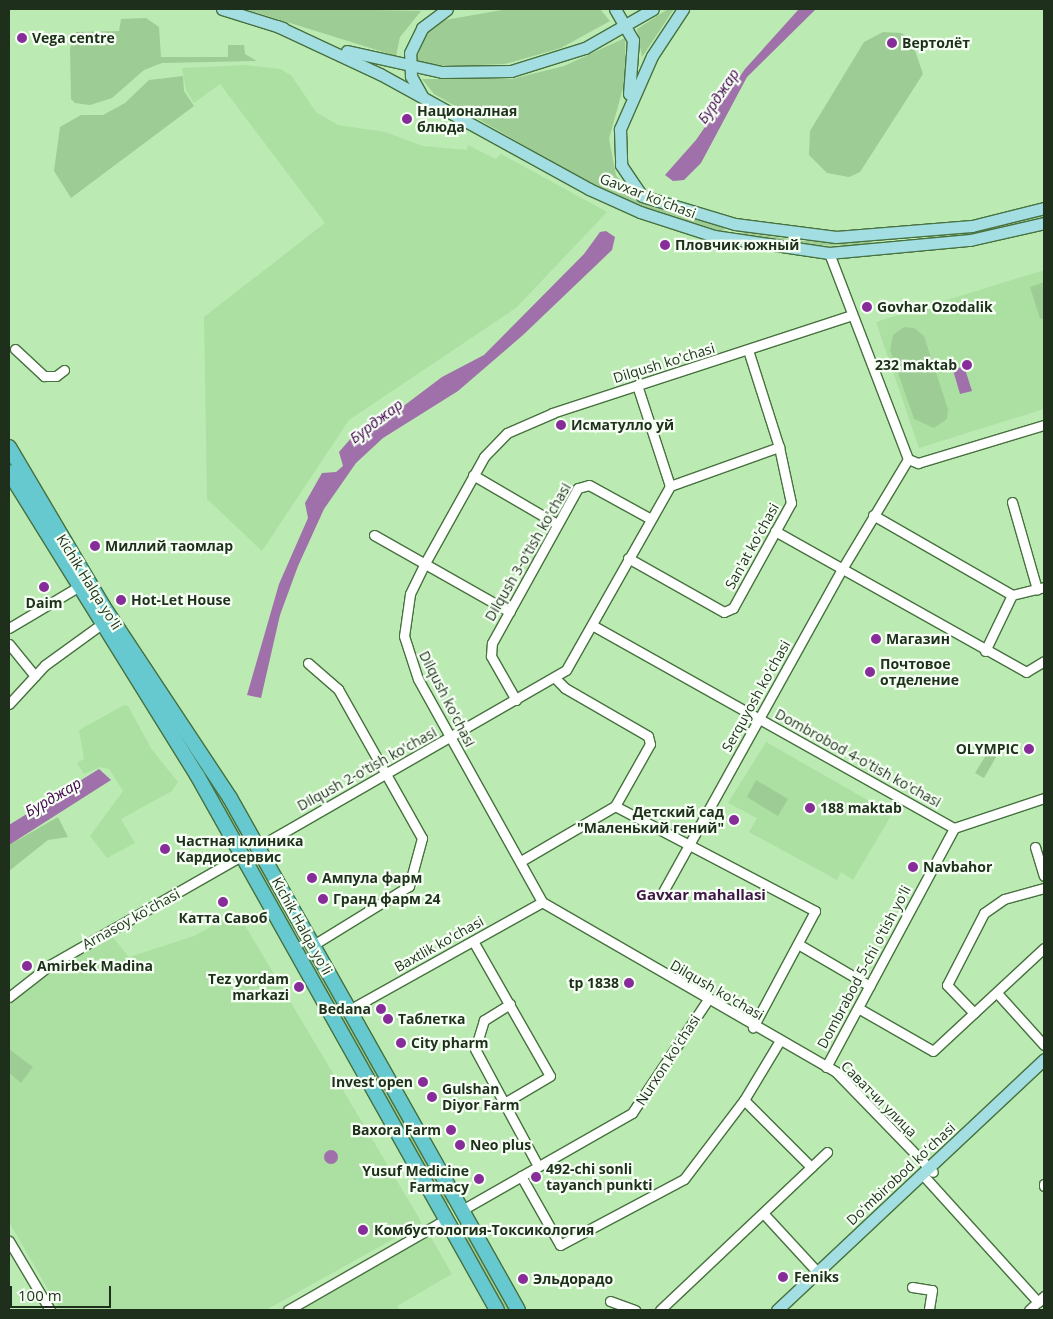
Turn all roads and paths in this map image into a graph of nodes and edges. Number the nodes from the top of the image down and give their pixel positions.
1 (222, 9) edge
2 (447, 9) edge
3 (615, 9) edge
4 (653, 9) edge
5 (683, 9) edge
6 (277, 26) junction
7 (627, 26) junction
8 (409, 68) junction
9 (426, 99) junction
10 (625, 113) junction
11 (1044, 208) edge
12 (1044, 223) edge
13 (735, 224) junction
14 (876, 236) junction
15 (731, 240) junction
16 (880, 250) junction
17 (829, 253) junction
18 (852, 315) junction
19 (15, 348) dead end
20 (748, 350) junction
21 (64, 370) dead end
22 (637, 385) junction
23 (1044, 425) edge
24 (9, 447) edge
25 (779, 447) junction
26 (908, 459) junction
27 (9, 472) edge
28 (473, 475) junction
29 (670, 486) junction
30 (1012, 502) dead end
31 (873, 515) junction
32 (649, 518) junction
33 (557, 524) junction
34 (775, 531) junction
35 (374, 535) dead end
36 (628, 558) junction
37 (424, 563) junction
38 (842, 569) junction
39 (1040, 588) edge
40 (71, 591) junction
41 (1012, 595) junction
42 (510, 612) junction
43 (106, 622) junction
44 (592, 625) junction
45 (9, 628) edge
46 (9, 644) edge
47 (985, 651) junction
48 (1044, 661) edge
49 (308, 663) dead end
50 (35, 676) junction
51 (556, 678) junction
52 (516, 700) junction
53 (9, 704) edge
54 (759, 718) junction
55 (449, 738) junction
56 (387, 775) junction
57 (1044, 798) edge
58 (615, 806) junction
59 (954, 828) junction
60 (689, 843) junction
61 (258, 846) junction
62 (1035, 847) dead end
63 (243, 856) junction
64 (521, 861) junction
65 (1044, 876) edge
66 (1044, 888) edge
67 (664, 890) dead end
68 (542, 902) junction
69 (473, 941) junction
70 (798, 944) junction
71 (313, 945) junction
72 (1044, 948) edge
73 (870, 986) junction
74 (997, 993) junction
75 (9, 996) edge
76 (707, 1001) junction
77 (510, 1004) junction
78 (858, 1008) junction
79 (349, 1010) junction
80 (974, 1013) junction
81 (753, 1027) junction
82 (778, 1042) junction
83 (1044, 1045) edge
84 (1044, 1059) edge
85 (826, 1067) junction
86 (1044, 1068) edge
87 (744, 1100) junction
88 (506, 1102) junction
89 (827, 1152) dead end
90 (538, 1166) junction
91 (811, 1167) junction
92 (927, 1173) junction
93 (521, 1176) junction
94 (462, 1210) junction
95 (764, 1214) junction
96 (446, 1219) junction
97 (9, 1241) edge
98 (13, 1256) edge
99 (819, 1275) junction
100 (912, 1287) dead end
101 (1041, 1299) edge
102 (610, 1301) dead end
103 (50, 1310) edge
104 (288, 1310) edge
105 (497, 1310) edge
106 (518, 1310) edge
107 (635, 1310) edge
108 (660, 1310) edge
109 (777, 1310) edge
110 (785, 1310) edge
111 (929, 1310) edge
112 (1028, 1310) edge

1 - 6 main road
2 - 8 main road
3 - 7 main road
4 - 7 main road
5 - 10 main road, Gavxar ko'chasi
6 - 8 main road
6 - 9 main road, Gavxar ko'chasi
7 - 8 main road
7 - 10 main road
8 - 9 main road
9 - 15 main road, Gavxar ko'chasi
10 - 13 main road, Gavxar ko'chasi
11 - 14 main road, Gavxar ko'chasi
12 - 16 main road, Gavxar ko'chasi
13 - 14 main road, Gavxar ko'chasi
13 - 15 main road
14 - 16 main road
15 - 17 main road, Gavxar ko'chasi
16 - 17 main road, Gavxar ko'chasi
17 - 18 street
18 - 20 street, Dilqush ko'chasi
18 - 26 street
19 - 21 street
20 - 22 street, Dilqush ko'chasi
20 - 25 street, San'at ko'chasi
22 - 28 street, Dilqush ko'chasi
22 - 29 street
23 - 26 street
24 - 43 highway, Kichik Halqa yo'li
25 - 29 street
25 - 34 street, San'at ko'chasi
26 - 31 street, Serquyosh ko'chasi
27 - 40 highway, Kichik Halqa yo'li
28 - 33 street
28 - 37 street, Dilqush ko'chasi
29 - 32 street, Dilqush 2-o'tish ko'chasi
30 - 39 street
31 - 38 street, Serquyosh ko'chasi
31 - 41 street
32 - 33 street, Dilqush 3-o'tish ko'chasi
32 - 36 street, Dilqush 2-o'tish ko'chasi
33 - 42 street, Dilqush 3-o'tish ko'chasi
34 - 36 street, San'at ko'chasi
34 - 38 street
35 - 37 street
36 - 44 street, Dilqush 2-o'tish ko'chasi
37 - 42 street
37 - 55 street, Dilqush ko'chasi
38 - 47 street
38 - 54 street, Serquyosh ko'chasi
39 - 41 street
40 - 43 highway, Kichik Halqa yo'li
40 - 45 street
41 - 47 street
42 - 52 street, Dilqush 3-o'tish ko'chasi
43 - 50 street
43 - 61 highway, Kichik Halqa yo'li
43 - 63 highway, Kichik Halqa yo'li
44 - 51 street, Dilqush 2-o'tish ko'chasi
44 - 54 street, Dombrobod 4-o'tish ko'chasi
46 - 50 street
47 - 48 street
49 - 56 street
50 - 53 street
51 - 52 street, Dilqush 2-o'tish ko'chasi
51 - 58 street
52 - 55 street, Dilqush 2-o'tish ko'chasi
54 - 59 street, Dombrobod 4-o'tish ko'chasi
54 - 60 street, Serquyosh ko'chasi
55 - 56 street, Dilqush 2-o'tish ko'chasi
55 - 64 street, Dilqush ko'chasi
56 - 61 street, Dilqush 2-o'tish ko'chasi
56 - 71 street
57 - 59 street
58 - 60 street
58 - 64 street
59 - 73 street, Dombrabod 5-chi o'tish yo'li
60 - 67 street, Serquyosh ko'chasi
60 - 70 street
61 - 63 highway, Arnasoy ko'chasi
61 - 71 highway, Kichik Halqa yo'li
62 - 65 street
63 - 75 street, Arnasoy ko'chasi
63 - 96 highway, Kichik Halqa yo'li
64 - 68 street, Dilqush ko'chasi
66 - 80 street
68 - 69 street, Baxtlik ko'chasi
68 - 76 street, Dilqush ko'chasi
69 - 77 street
69 - 79 street, Baxtlik ko'chasi
70 - 73 street
70 - 81 street
71 - 79 highway, Kichik Halqa yo'li
72 - 74 street
73 - 78 street, Dombrabod 5-chi o'tish yo'li
74 - 80 street
74 - 83 street
76 - 81 street, Dilqush ko'chasi
76 - 90 street, Nurxon ko'chasi
77 - 88 street
77 - 88 street
78 - 80 street
78 - 85 street, Dombrabod 5-chi o'tish yo'li
79 - 94 highway, Kichik Halqa yo'li
81 - 82 street, Dilqush ko'chasi
82 - 85 street, Dilqush ko'chasi
82 - 87 street
84 - 92 main road, Doʻmbirobod koʻchasi
85 - 92 street, Саватчи улица
86 - 92 main road, Doʻmbirobod koʻchasi
87 - 91 street
87 - 93 street
88 - 90 street
89 - 91 street
90 - 93 street, Nurxon ko'chasi
91 - 95 street
92 - 99 main road, Doʻmbirobod koʻchasi
92 - 101 street, Саватчи улица
93 - 94 street, Nurxon ko'chasi
94 - 96 highway, Nurxon ko'chasi
94 - 106 highway, Kichik Halqa yo'li
95 - 99 street
95 - 108 street
96 - 104 street, Nurxon ko'chasi
96 - 105 highway, Kichik Halqa yo'li
97 - 98 street
98 - 103 street
99 - 109 main road, Doʻmbirobod koʻchasi
99 - 110 main road, Doʻmbirobod koʻchasi
100 - 111 street
101 - 112 street
102 - 107 street

